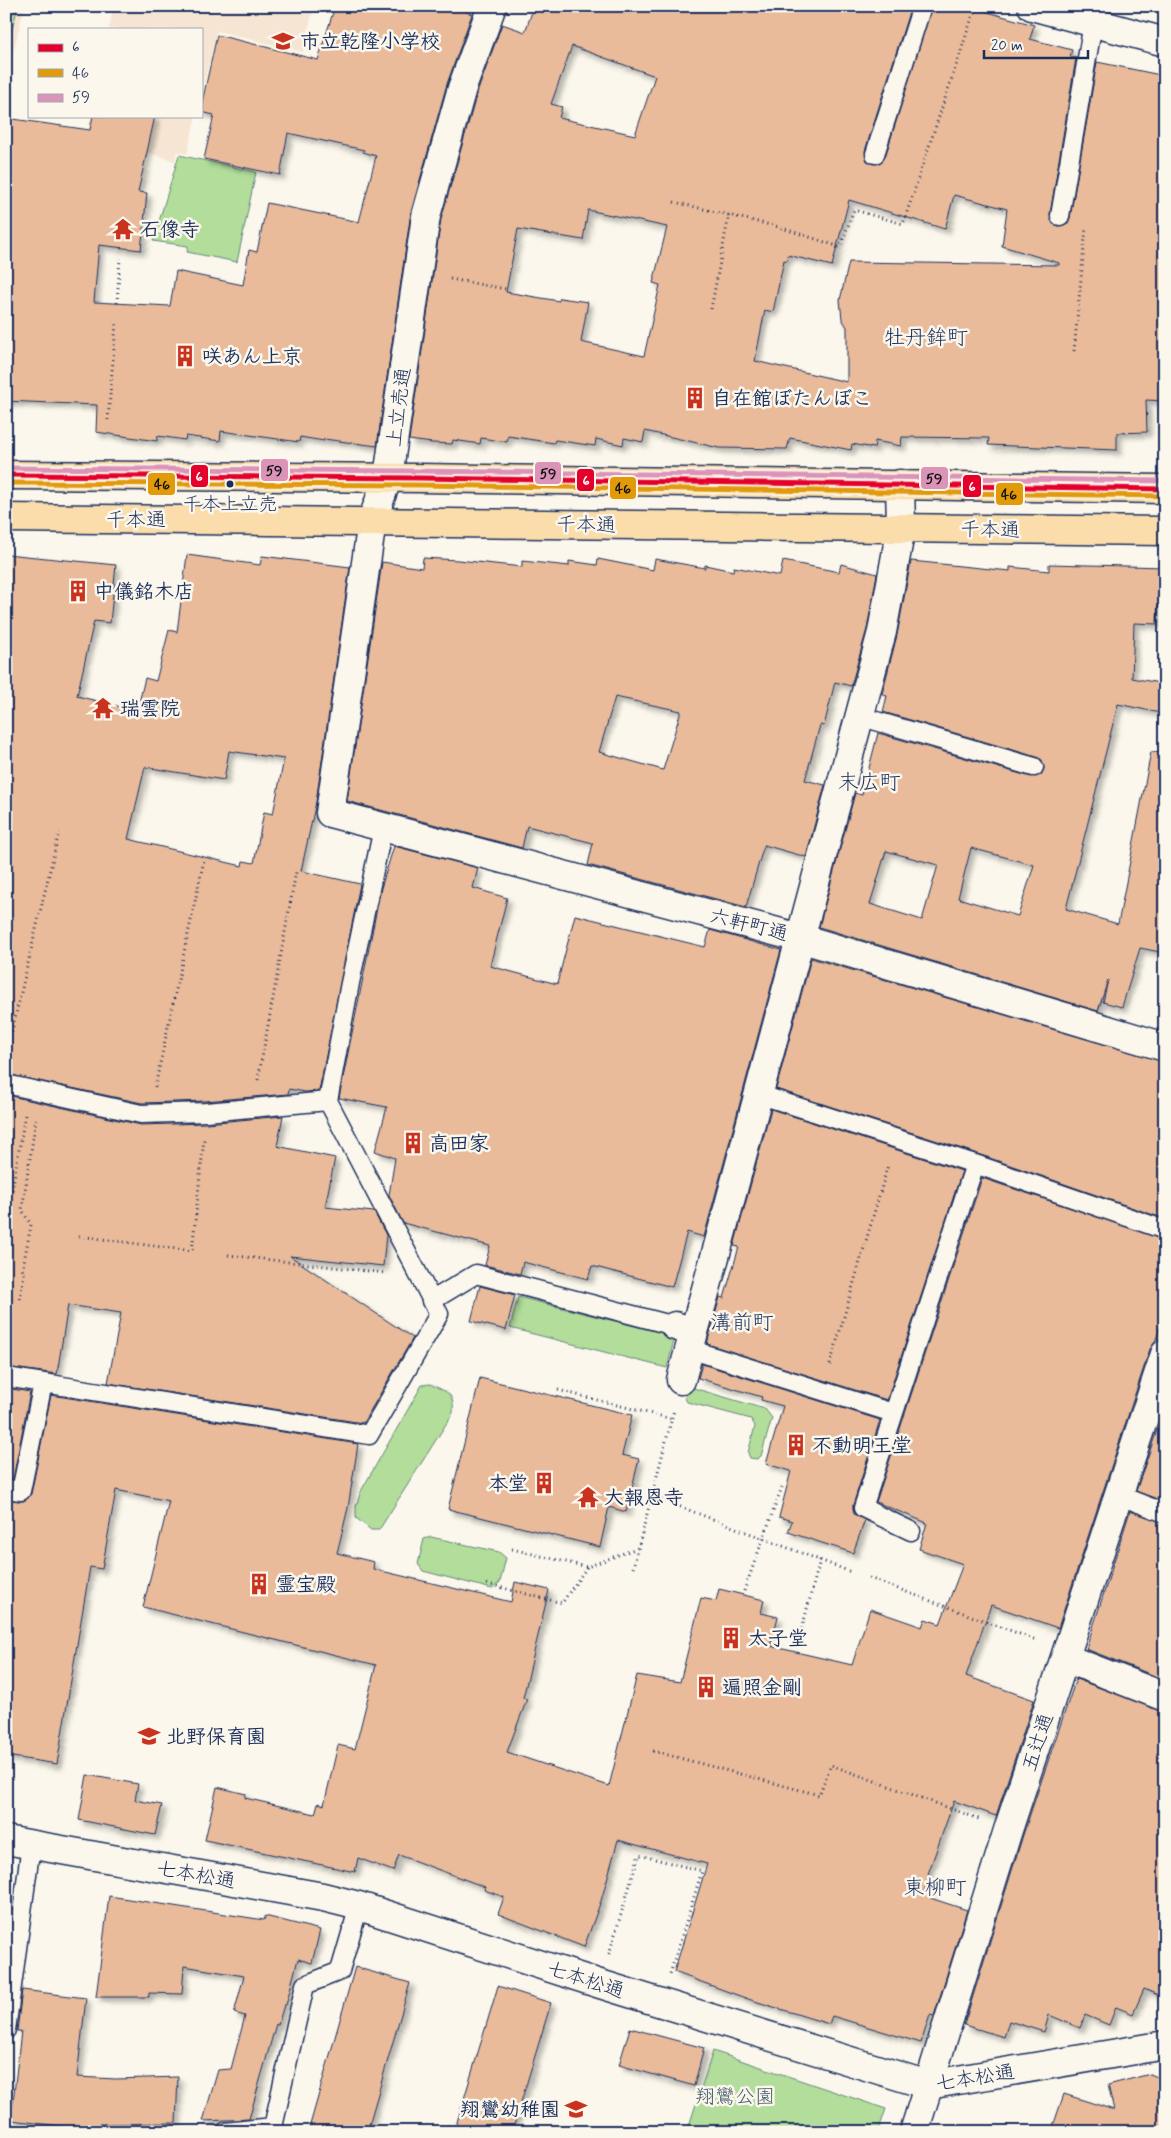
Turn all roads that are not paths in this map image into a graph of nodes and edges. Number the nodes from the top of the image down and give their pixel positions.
1 (492, 6) edge
2 (922, 6) edge
3 (1032, 6) edge
4 (1093, 23) junction
5 (1165, 42) edge
6 (875, 154) dead end
7 (1060, 216) road end
8 (6, 476) edge
9 (388, 477) junction
10 (900, 484) junction
11 (1165, 489) edge
12 (6, 518) edge
13 (372, 521) junction
14 (901, 528) junction
15 (1165, 531) edge
16 (858, 716) junction
17 (1034, 767) dead end
18 (330, 813) joint
19 (383, 828) junction
20 (800, 938) junction
21 (1165, 1047) edge
22 (6, 1084) edge
23 (758, 1094) junction
24 (328, 1101) junction
25 (975, 1164) junction
26 (1165, 1230) edge
27 (431, 1301) junction
28 (686, 1336) junction
29 (1165, 1354) edge
30 (6, 1377) edge
31 (681, 1380) road end
32 (43, 1383) junction
33 (893, 1413) junction
34 (6, 1489) edge
35 (1118, 1495) junction
36 (1165, 1513) edge
37 (911, 1531) dead end
38 (1067, 1654) junction
39 (1165, 1697) edge
40 (19, 1842) edge
41 (359, 1906) junction
42 (6, 2030) edge
43 (1165, 2045) edge
44 (928, 2085) junction
45 (224, 2132) edge
46 (914, 2132) edge

1 - 9 street, 上立売通
2 - 6 lane
3 - 4 street
4 - 5 street
4 - 7 lane
8 - 9 main road
9 - 10 main road
9 - 13 street, 上立売通
10 - 11 main road
10 - 14 street
12 - 13 main road, 千本通
13 - 14 main road, 千本通
13 - 18 street, 上立売通
14 - 15 main road, 千本通
14 - 16 street
16 - 17 lane
16 - 20 street
18 - 19 street, 六軒町通
19 - 20 street, 六軒町通
19 - 24 lane
20 - 21 street, 六軒町通
20 - 23 street
22 - 24 lane
23 - 25 lane
23 - 28 street
24 - 27 lane
25 - 26 lane
25 - 33 lane
27 - 28 lane
27 - 32 lane
28 - 31 street
28 - 33 lane
29 - 35 street, 五辻通
30 - 32 lane
32 - 34 lane
33 - 37 lane
35 - 36 lane
35 - 38 street, 五辻通
38 - 39 street
38 - 44 street, 五辻通
40 - 41 street, 七本松通
40 - 42 lane
41 - 44 street, 七本松通
41 - 45 lane
43 - 44 street, 七本松通
44 - 46 street, 五辻通

